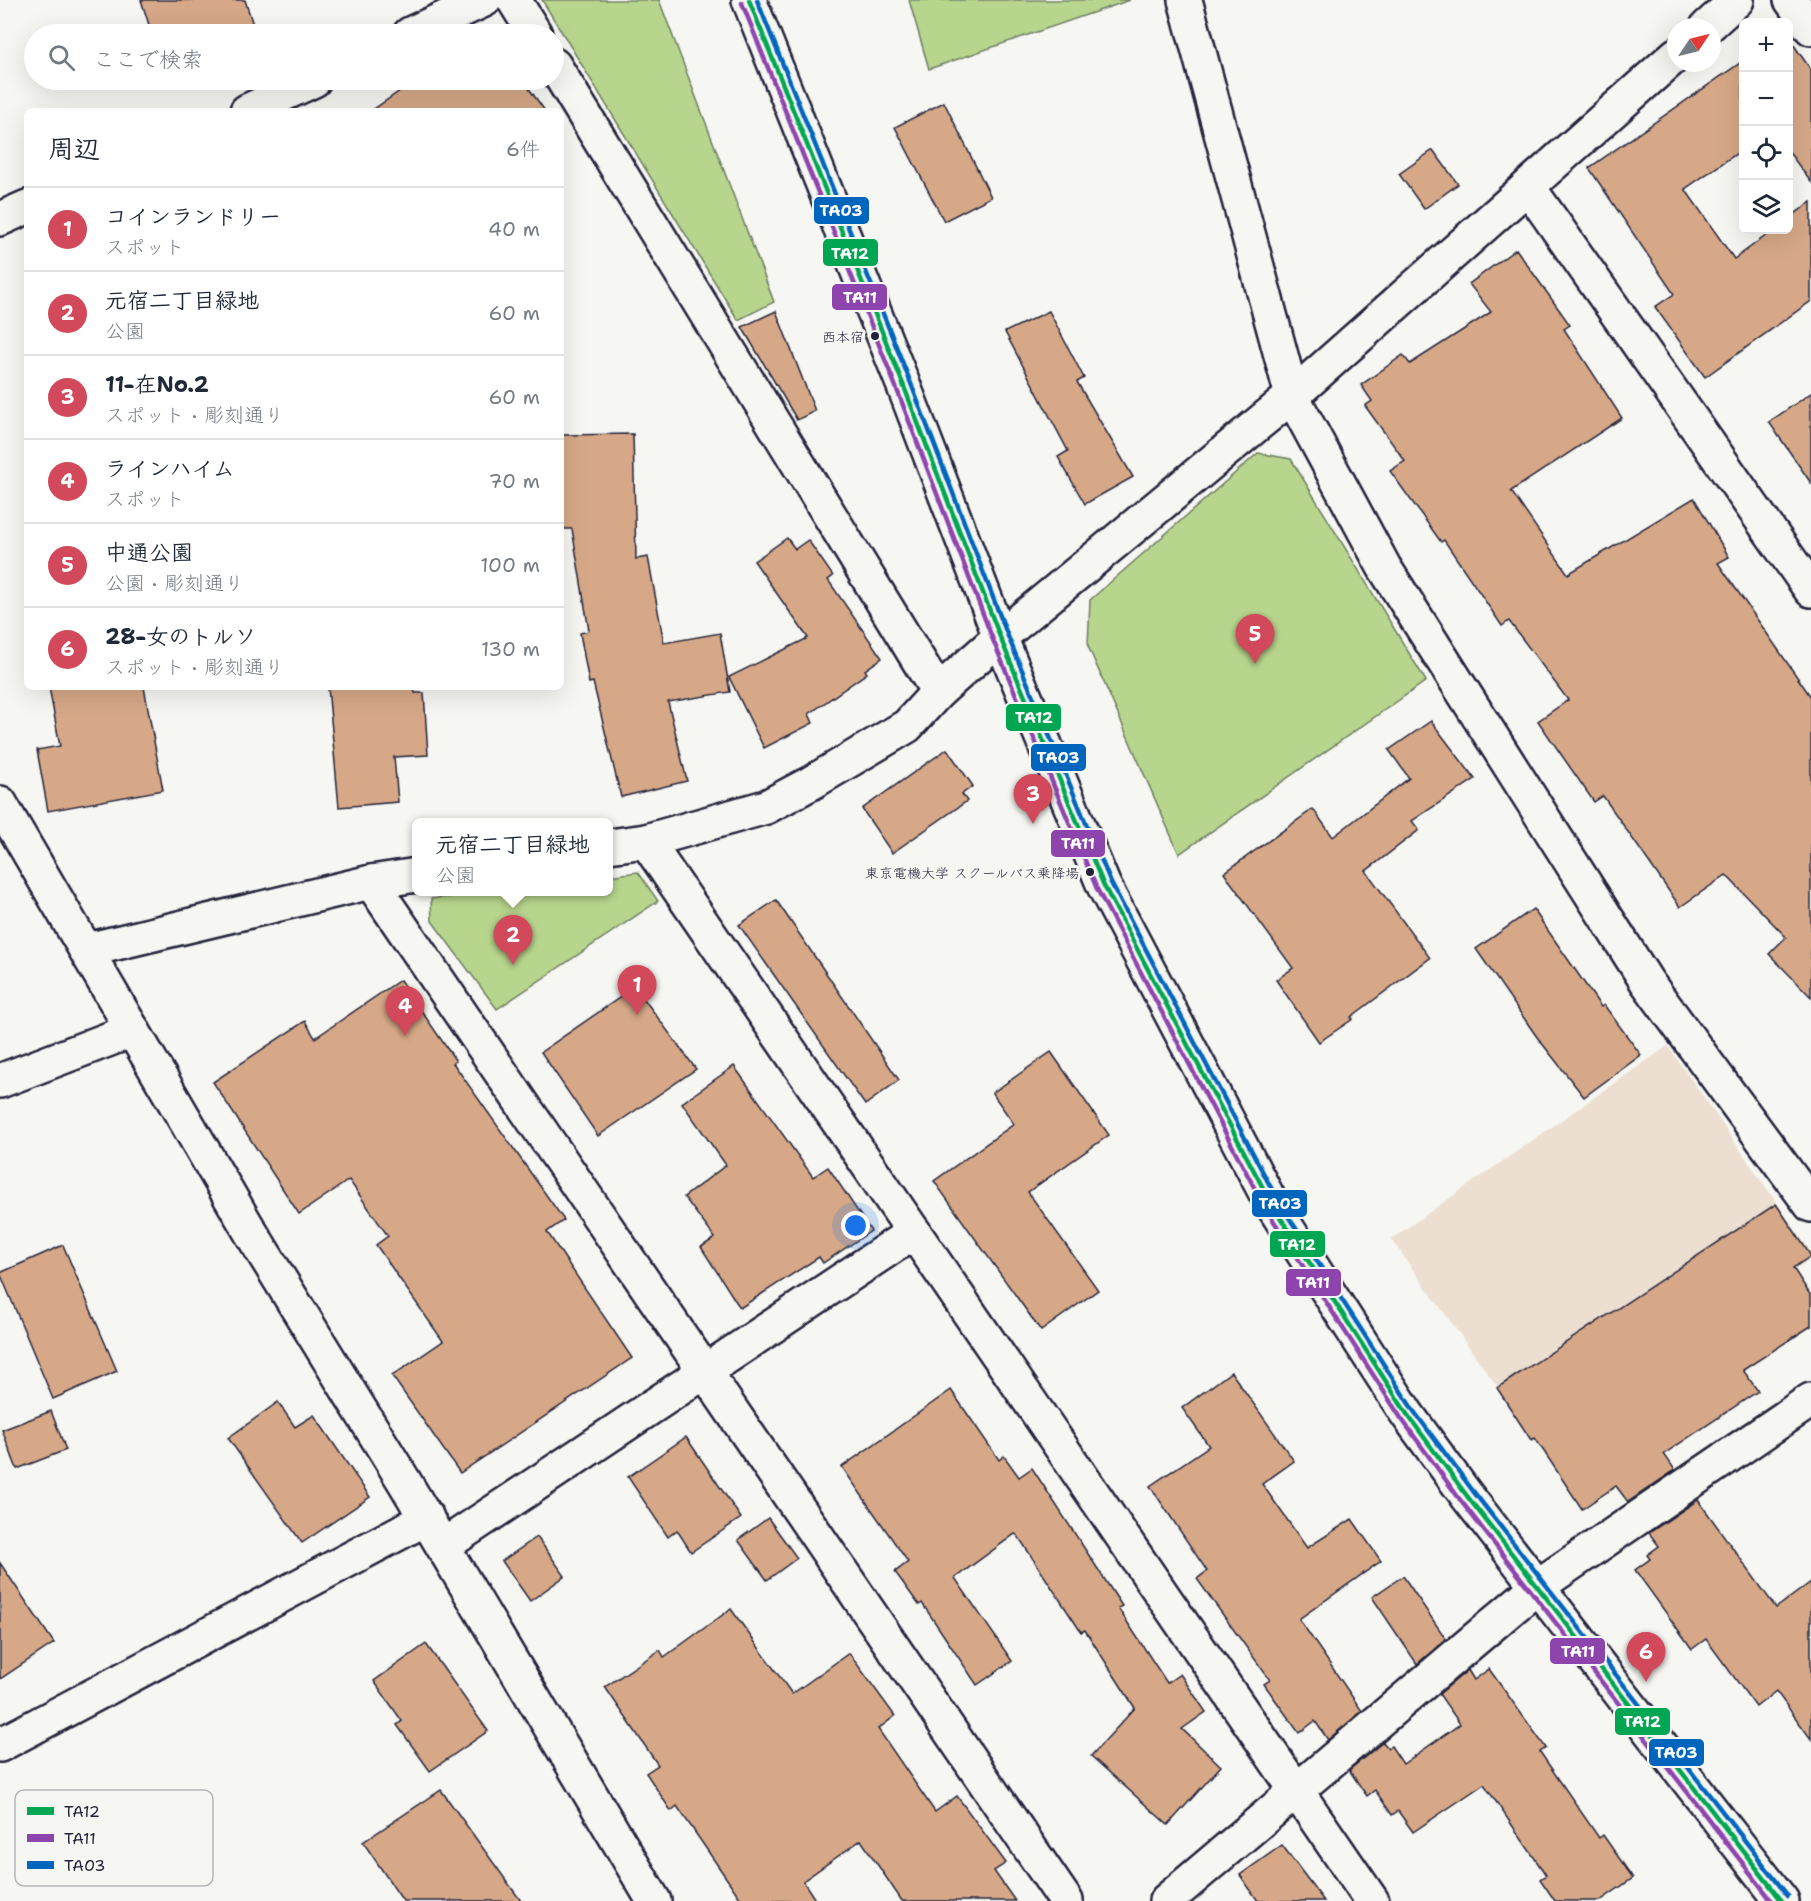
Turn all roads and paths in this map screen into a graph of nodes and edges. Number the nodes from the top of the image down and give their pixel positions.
1 (484, 0) edge
2 (514, 0) edge
3 (749, 0) edge
4 (1185, 0) edge
5 (1737, 0) edge
6 (1791, 0) edge
7 (1717, 18) edge
8 (432, 24) edge
9 (529, 24) edge
10 (1811, 28) edge
11 (1667, 63) edge
12 (564, 81) edge
13 (292, 90) edge
14 (253, 108) edge
15 (1529, 188) junction
16 (24, 208) edge
17 (0, 219) edge
18 (1292, 396) junction
19 (1811, 590) edge
20 (1000, 637) junction
21 (938, 692) junction
22 (0, 803) edge
23 (646, 841) junction
24 (613, 845) edge
25 (412, 876) edge
26 (371, 882) junction
27 (87, 950) junction
28 (134, 1030) junction
29 (0, 1081) edge
30 (1811, 1205) edge
31 (914, 1232) junction
32 (705, 1372) junction
33 (1811, 1400) edge
34 (427, 1518) junction
35 (444, 1546) junction
36 (1538, 1586) junction
37 (0, 1745) edge
38 (1296, 1790) junction
39 (654, 1901) edge
40 (1066, 1901) edge
41 (1166, 1901) edge
42 (1372, 1901) edge
43 (1782, 1901) edge

1 - 8 street
2 - 9 street
3 - 20 street
4 - 18 street
5 - 7 street
6 - 10 street
11 - 15 street
12 - 21 street
13 - 14 street
15 - 18 street
15 - 19 street
16 - 17 street
18 - 20 street
18 - 30 street
20 - 21 street
20 - 36 street
21 - 23 street
22 - 27 street
23 - 24 street
23 - 31 street
25 - 26 street
26 - 27 street
26 - 32 street
27 - 28 street
28 - 29 street
28 - 34 street
31 - 32 street
31 - 38 street
32 - 35 street
32 - 40 street
33 - 36 street
34 - 35 street
34 - 37 street
35 - 39 street
36 - 38 street
36 - 43 street
38 - 41 street
38 - 42 street

